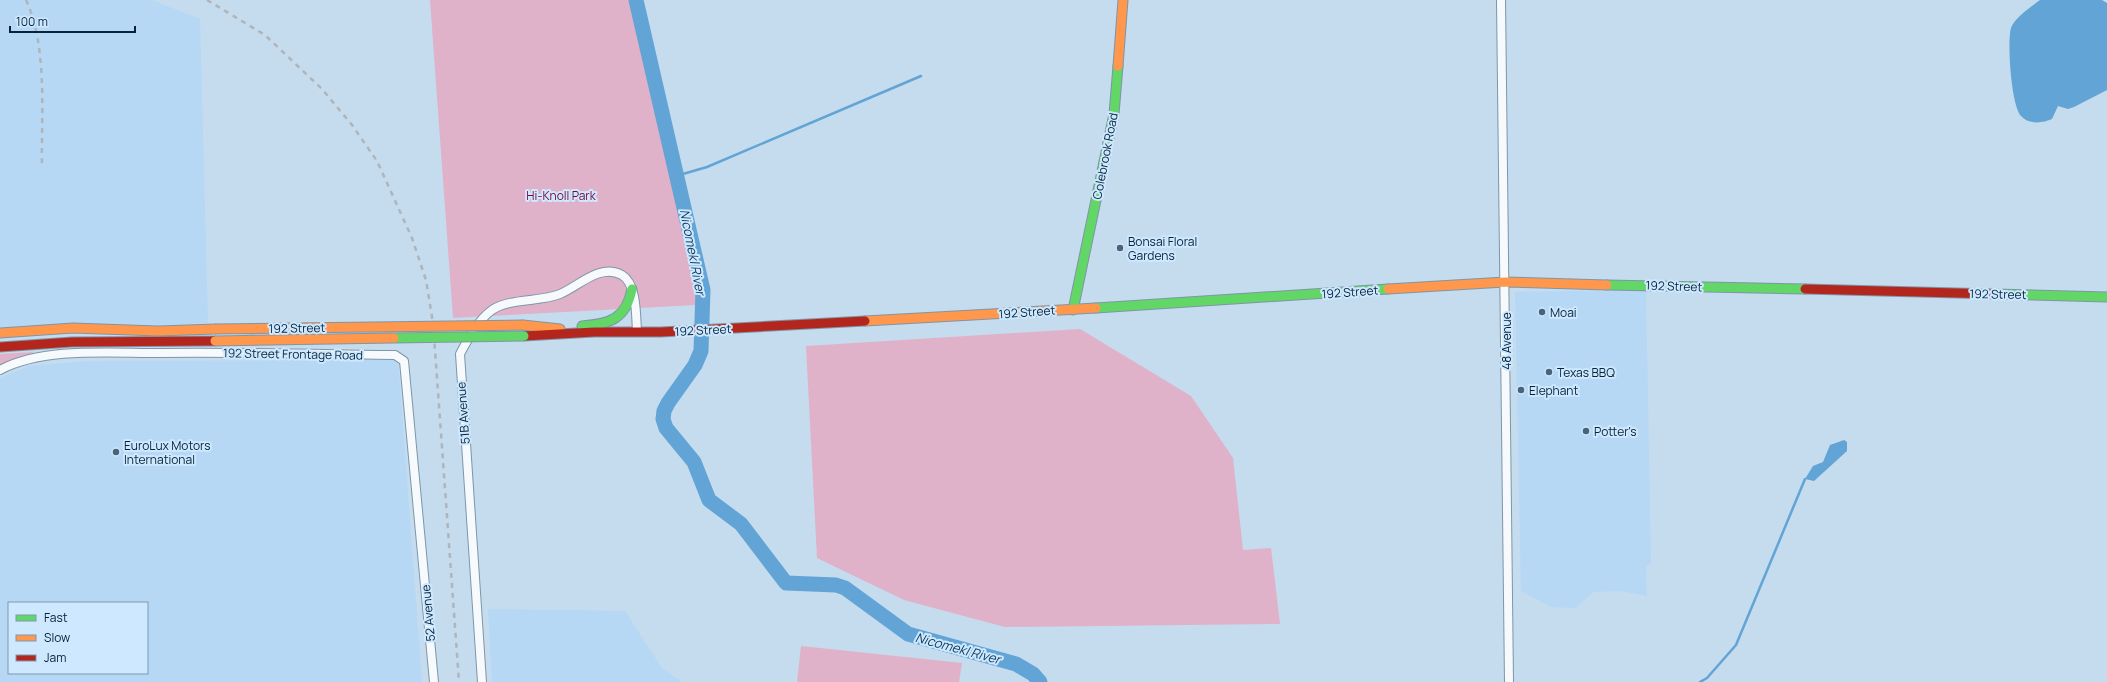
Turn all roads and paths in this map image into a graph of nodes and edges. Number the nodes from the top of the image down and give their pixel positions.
1 (1123, 0) edge
2 (1501, 0) edge
3 (1505, 282) junction
4 (632, 289) junction
5 (2107, 297) edge
6 (1073, 310) junction
7 (73, 328) junction
8 (551, 328) junction
9 (594, 332) junction
10 (637, 332) junction
11 (0, 333) edge
12 (4, 347) edge
13 (0, 370) edge
14 (422, 544) joint
15 (434, 682) edge
16 (482, 682) edge
17 (1509, 682) edge

1 - 6 main road, Colebrook Road
2 - 3 street, 48 Avenue
3 - 5 main road, 192 Street
3 - 6 main road, 192 Street
3 - 17 street, 48 Avenue
4 - 8 main road
4 - 10 street
4 - 16 street, 51B Avenue
6 - 10 main road, 192 Street
7 - 8 main road, 192 Street, bridge
7 - 11 main road, 192 Street
7 - 12 main road
8 - 9 main road, 192 Street
9 - 10 main road, 192 Street
9 - 12 main road, 192 Street, bridge
13 - 14 street, 192 Street Frontage Road
14 - 15 street, 52 Avenue

